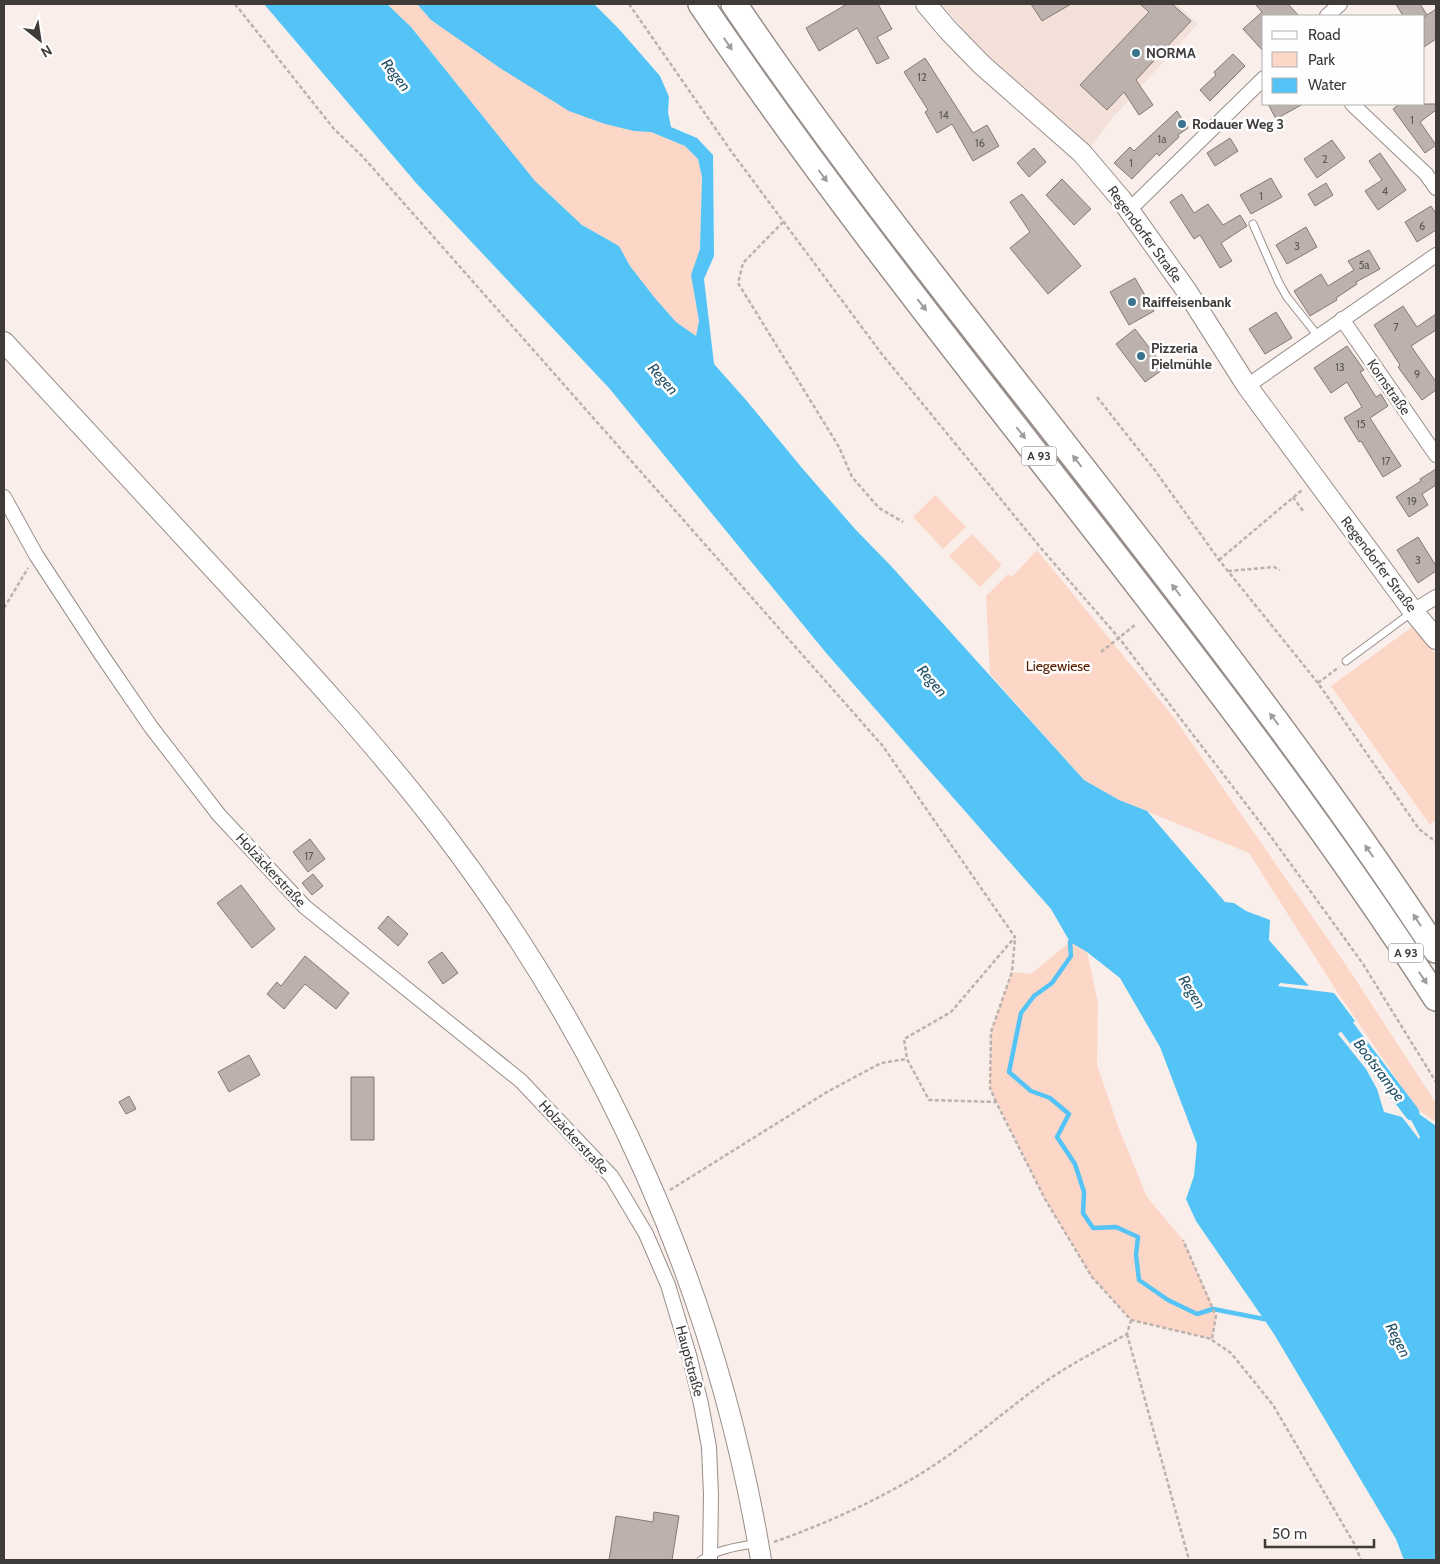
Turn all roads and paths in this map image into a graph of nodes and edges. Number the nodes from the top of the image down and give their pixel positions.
1 (234, 4) edge
2 (629, 4) edge
3 (700, 4) edge
4 (734, 4) edge
5 (926, 4) edge
6 (1340, 4) edge
7 (1328, 15) edge
8 (1262, 80) edge
9 (1353, 105) edge
10 (1436, 188) edge
11 (1128, 210) junction
12 (783, 222) junction
13 (1253, 224) dead end
14 (1436, 255) edge
15 (1342, 319) junction
16 (1318, 336) junction
17 (4, 342) edge
18 (1247, 386) junction
19 (1097, 397) dead end
20 (1436, 456) edge
21 (1316, 479) junction
22 (4, 497) edge
23 (1293, 497) junction
24 (1303, 510) dead end
25 (903, 522) dead end
26 (36, 555) junction
27 (1219, 560) junction
28 (1280, 570) dead end
29 (1228, 571) junction
30 (1436, 597) edge
31 (4, 608) edge
32 (1413, 611) junction
33 (1136, 625) dead end
34 (1119, 638) junction
35 (1436, 639) edge
36 (1101, 652) dead end
37 (1346, 661) joint
38 (1318, 682) junction
39 (1436, 842) edge
40 (1015, 937) junction
41 (1436, 950) edge
42 (1436, 998) edge
43 (907, 1059) junction
44 (1436, 1082) edge
45 (996, 1102) junction
46 (612, 1177) joint
47 (658, 1201) junction
48 (1183, 1240) dead end
49 (1131, 1320) junction
50 (1127, 1334) junction
51 (1212, 1340) junction
52 (760, 1552) edge
53 (707, 1558) edge
54 (1189, 1560) edge
55 (1361, 1560) edge

1 - 40 path
2 - 12 path
3 -> 42 highway, A 93
41 -> 4 highway, A 93
5 - 11 main road, Regendorfer Straße
6 - 7 street
8 - 11 street
9 - 10 street
11 - 18 main road, Regendorfer Straße
12 - 25 path
12 - 34 path
13 - 16 lane
14 - 15 street
15 - 16 street
15 - 20 street, Kornstraße
16 - 18 street
17 - 47 main road, Hauptstraße
18 - 21 main road, Regendorfer Straße
19 - 27 path
21 - 23 path
21 - 32 main road, Regendorfer Straße
22 - 26 street, Holzäckerstraße
23 - 24 path
23 - 27 path
26 - 31 path
26 - 46 street, Holzäckerstraße
27 - 29 path
28 - 29 path
29 - 38 path
30 - 32 street
32 - 35 main road, Regendorfer Straße
32 - 37 lane
33 - 34 path
34 - 36 path
34 - 44 path
37 - 38 path
38 - 39 path
40 - 43 path
40 - 45 path
43 - 45 path
43 - 47 path
45 - 49 path
46 - 53 street, Hauptstraße
47 - 52 main road, Hauptstraße
48 - 51 path
49 - 50 path
49 - 51 path
50 - 52 path
50 - 54 path
51 - 55 path
52 - 53 lane

